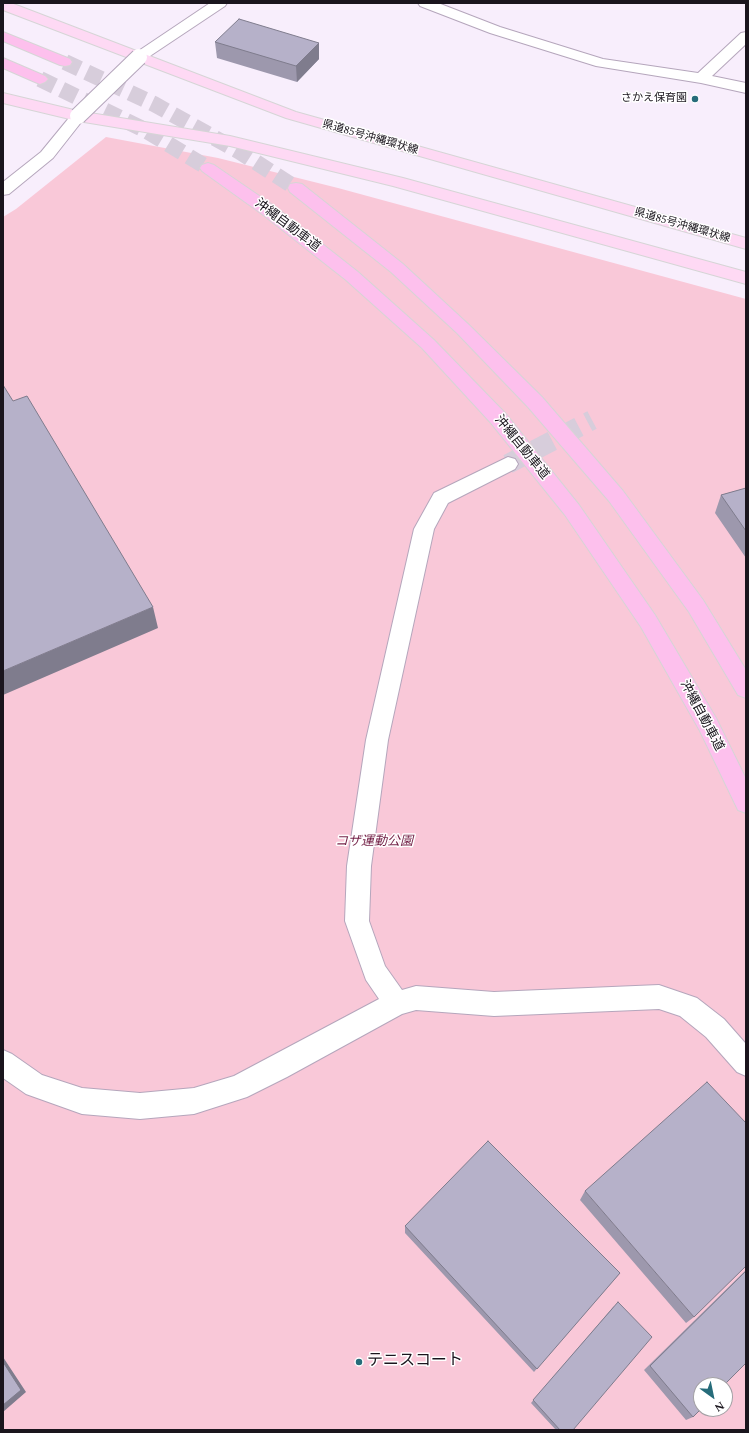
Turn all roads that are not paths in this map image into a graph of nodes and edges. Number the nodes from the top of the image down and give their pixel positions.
1 (220, 3) edge
2 (425, 3) edge
3 (3, 5) edge
4 (3, 36) edge
5 (746, 36) edge
6 (139, 57) junction
7 (3, 62) edge
8 (65, 62) tunnel mouth
9 (701, 78) junction
10 (40, 79) tunnel mouth
11 (746, 88) edge
12 (3, 98) edge
13 (78, 116) junction
14 (208, 168) tunnel mouth
15 (296, 188) tunnel mouth
16 (3, 190) edge
17 (746, 244) edge
18 (746, 278) edge
19 (508, 464) tunnel mouth
20 (746, 689) edge
21 (746, 803) edge
22 (396, 1003) junction
23 (3, 1063) edge
24 (746, 1063) edge

1 - 6 street
2 - 9 street
3 - 6 main road, 県道85号沖縄環状線
4 - 8 highway
5 - 9 street
6 - 13 street, bridge
6 - 17 main road, 県道85号沖縄環状線
7 - 10 highway
9 - 11 street
12 - 13 main road
13 - 16 street
13 - 18 main road
14 - 21 highway, 沖縄自動車道
15 - 20 highway
19 - 22 street
22 - 23 street
22 - 24 street

